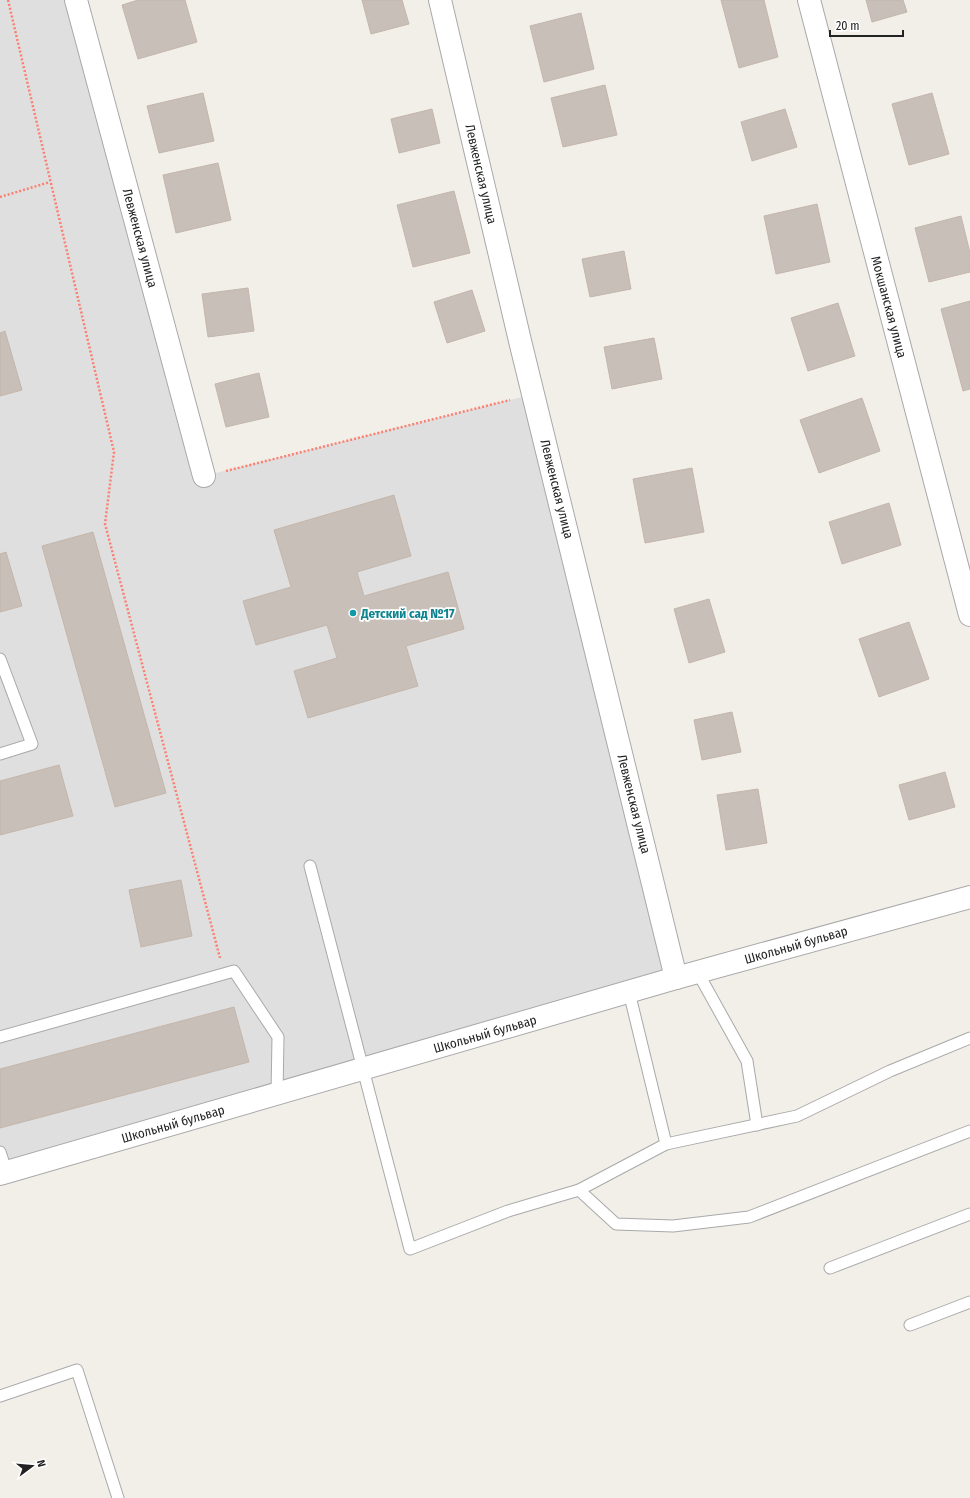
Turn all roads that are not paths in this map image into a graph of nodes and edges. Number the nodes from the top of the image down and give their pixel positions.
1 (76, 0) edge
2 (440, 0) edge
3 (809, 0) edge
4 (204, 476) road end
5 (970, 615) edge
6 (0, 659) edge
7 (0, 754) edge
8 (310, 866) dead end
9 (970, 897) edge
10 (698, 972) junction
11 (676, 978) junction
12 (629, 992) junction
13 (0, 1037) edge
14 (970, 1038) edge
15 (363, 1069) junction
16 (277, 1094) junction
17 (757, 1125) junction
18 (970, 1131) edge
19 (666, 1144) junction
20 (0, 1152) edge
21 (3, 1174) edge
22 (579, 1190) junction
23 (970, 1214) edge
24 (830, 1268) dead end
25 (970, 1302) edge
26 (910, 1325) dead end
27 (0, 1396) edge
28 (118, 1498) edge

1 - 4 street, Левженская улица
2 - 11 street, Левженская улица
3 - 5 street, Мокшанская улица
6 - 7 lane
8 - 15 lane
9 - 10 street, Школьный бульвар
10 - 11 street, Школьный бульвар
10 - 17 lane
11 - 12 street, Школьный бульвар
12 - 15 street, Школьный бульвар
12 - 19 lane
13 - 16 lane
14 - 17 lane
15 - 16 street, Школьный бульвар
15 - 22 lane
16 - 21 street, Школьный бульвар
17 - 19 lane
18 - 22 lane
19 - 22 lane
20 - 21 lane
23 - 24 lane
25 - 26 lane
27 - 28 lane

